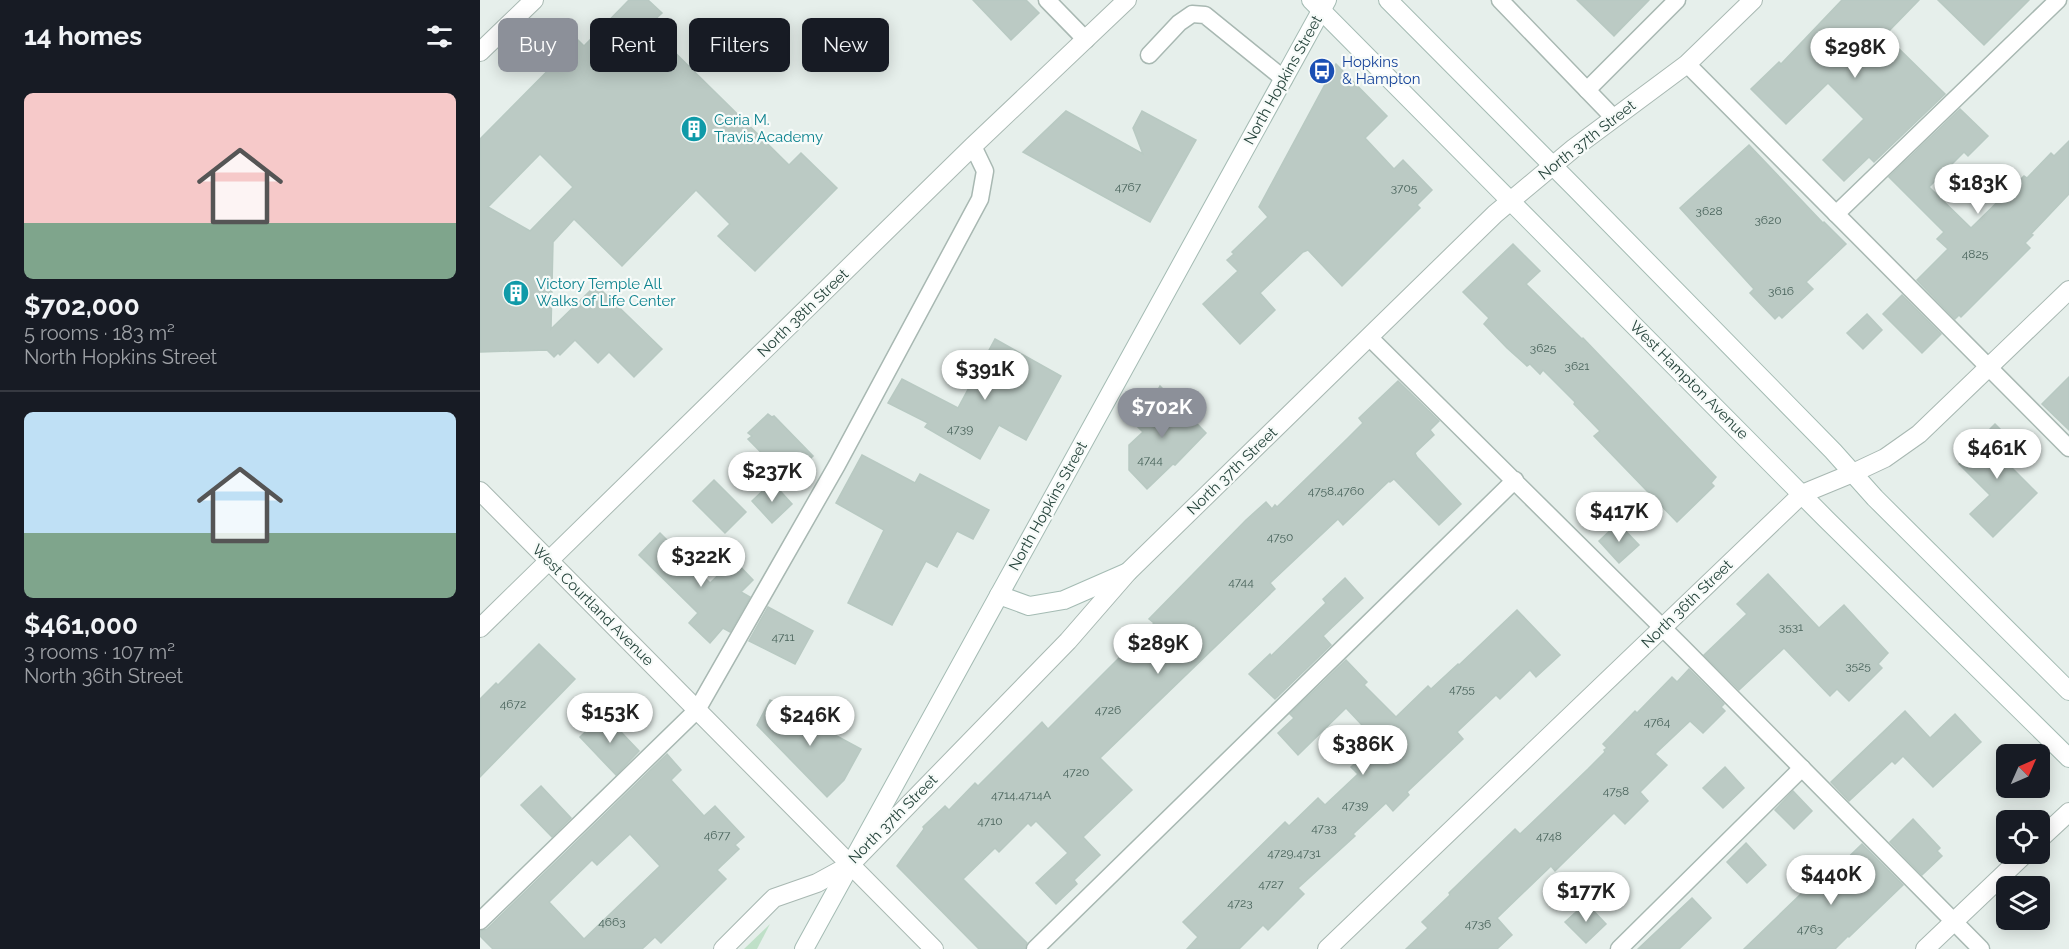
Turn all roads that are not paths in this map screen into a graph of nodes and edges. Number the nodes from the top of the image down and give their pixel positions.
1 (534, 0) edge
2 (1047, 0) edge
3 (1127, 0) edge
4 (1388, 0) edge
5 (1500, 0) edge
6 (1677, 0) edge
7 (1753, 0) edge
8 (2058, 0) edge
9 (1320, 3) edge
10 (1086, 40) junction
11 (480, 52) edge
12 (1149, 55) dead end
13 (1687, 64) junction
14 (1284, 79) junction
15 (1587, 90) junction
16 (1614, 118) junction
17 (973, 146) junction
18 (1552, 166) junction
19 (1512, 200) junction
20 (1836, 214) junction
21 (2069, 290) edge
22 (1370, 338) junction
23 (1989, 368) junction
24 (2069, 448) edge
25 (1853, 473) junction
26 (1515, 480) junction
27 (480, 491) edge
28 (1802, 494) junction
29 (549, 560) junction
30 (1128, 572) junction
31 (999, 595) junction
32 (1663, 627) junction
33 (480, 628) edge
34 (2069, 691) edge
35 (697, 710) junction
36 (2069, 758) edge
37 (1802, 768) junction
38 (2069, 812) edge
39 (2050, 830) edge
40 (2014, 864) edge
41 (850, 865) junction
42 (480, 921) edge
43 (1954, 921) junction
44 (723, 949) edge
45 (804, 949) edge
46 (934, 949) edge
47 (1035, 949) edge
48 (1327, 949) edge
49 (1619, 949) edge
50 (1925, 949) edge
51 (1981, 949) edge

1 - 11 street
2 - 10 lane
3 - 10 street, North 38th Street
4 - 18 street
5 - 15 lane
6 - 15 lane
7 - 13 street, North 37th Street
8 - 20 lane
9 - 14 street, North Hopkins Street
9 - 19 street, West Hampton Avenue
10 - 17 street, North 38th Street
12 - 14 lane
13 - 16 street, North 37th Street
13 - 20 lane
14 - 31 street, North Hopkins Street
15 - 16 lane
16 - 18 street, North 37th Street
17 - 29 street, North 38th Street
17 - 35 lane
18 - 19 street, North 37th Street
18 - 25 street
19 - 22 street, North 37th Street
19 - 28 street, West Hampton Avenue
20 - 23 lane
21 - 23 street, North 36th Street
22 - 26 lane
22 - 30 street, North 37th Street
23 - 24 lane
23 - 25 street, North 36th Street
25 - 28 street, North 36th Street
25 - 34 street
26 - 32 lane
26 - 47 lane
27 - 29 street, West Courtland Avenue
28 - 32 street, North 36th Street
28 - 36 street, West Hampton Avenue
29 - 33 street, North 38th Street
29 - 35 street, West Courtland Avenue
30 - 31 street
30 - 41 street, North 37th Street
31 - 41 street, North Hopkins Street
32 - 37 lane
32 - 48 street, North 36th Street
35 - 41 street, West Courtland Avenue
35 - 42 lane
37 - 43 lane
37 - 49 lane
38 - 39 street
40 - 43 street
41 - 44 street, North 37th Street
41 - 45 street, North Hopkins Street
41 - 46 street, West Courtland Avenue
43 - 50 street
43 - 51 lane

